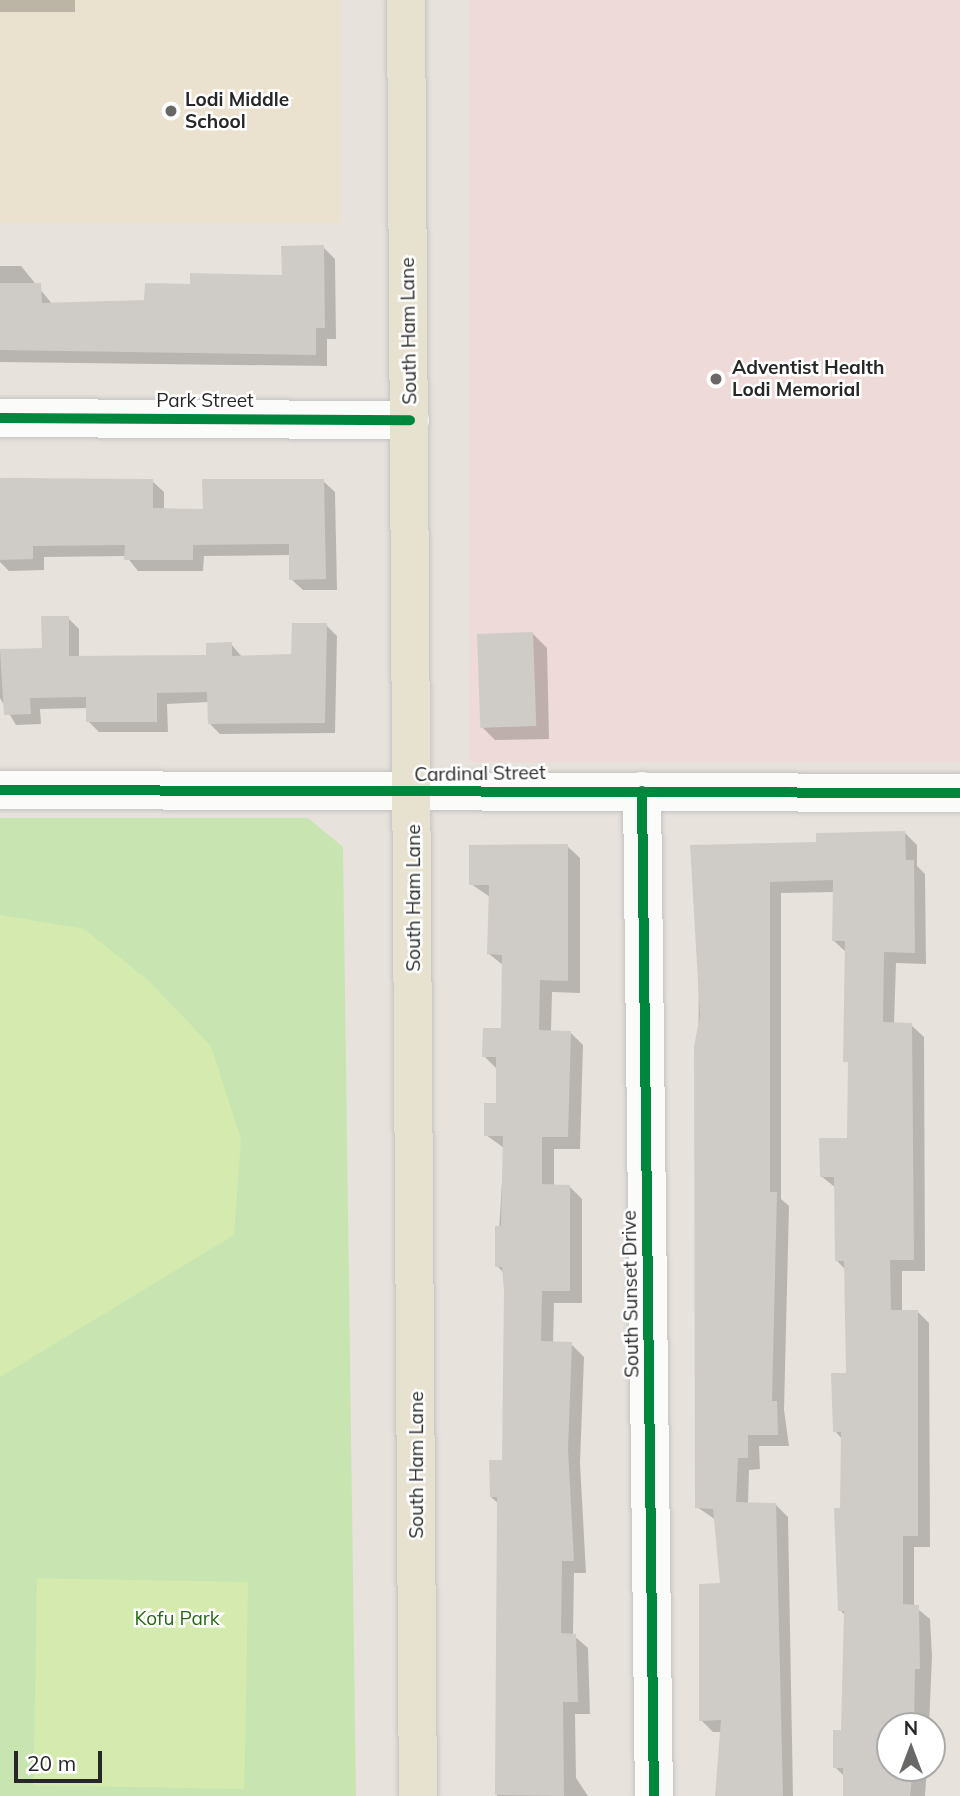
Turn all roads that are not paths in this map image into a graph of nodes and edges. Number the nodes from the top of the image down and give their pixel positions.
1 (406, 0) edge
2 (0, 418) edge
3 (410, 420) junction
4 (0, 790) edge
5 (642, 791) junction
6 (414, 792) junction
7 (960, 793) edge
8 (418, 1796) edge
9 (654, 1796) edge

1 - 3 main road, South Ham Lane
2 - 3 street, Park Street
3 - 6 main road, South Ham Lane
4 - 6 street, Cardinal Street
5 - 6 street, Cardinal Street
5 - 7 street, Cardinal Street
5 - 9 street, South Sunset Drive
6 - 8 main road, South Ham Lane

